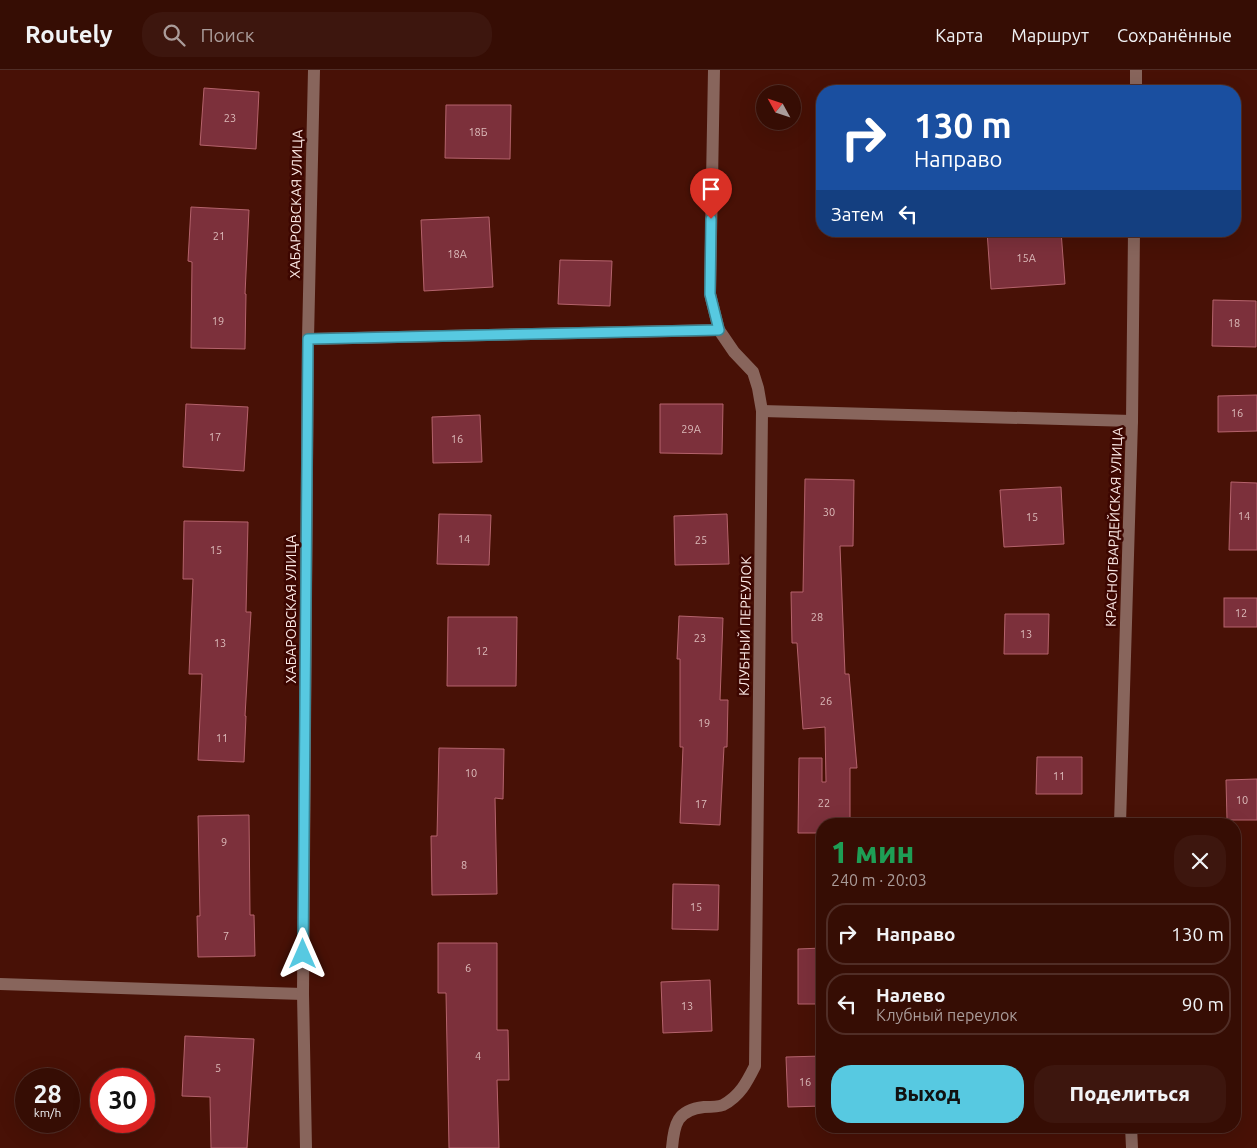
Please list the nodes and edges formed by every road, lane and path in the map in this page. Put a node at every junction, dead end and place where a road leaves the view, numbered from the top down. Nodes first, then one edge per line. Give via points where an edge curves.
1 (314, 70) edge
2 (714, 70) edge
3 (1136, 70) edge
4 (1136, 85) edge
5 (1134, 237) edge
6 (719, 330) junction
7 (308, 339) junction
8 (762, 411) junction
9 (1132, 421) junction
10 (1120, 818) edge
11 (0, 984) edge
12 (303, 994) junction
13 (1131, 1133) edge
14 (306, 1148) edge
15 (672, 1148) edge
16 (1132, 1148) edge

1 - 7 street, ХАБАРОВСКАЯ УЛИЦА
2 - 6 street, КЛУБНЫЙ ПЕРЕУЛОК via 710,294
3 - 4 street
5 - 9 street, КРАСНОГВАРДЕЙСКАЯ УЛИЦА
6 - 7 street
6 - 8 street, КЛУБНЫЙ ПЕРЕУЛОК via 752,372
7 - 12 street, ХАБАРОВСКАЯ УЛИЦА
8 - 9 street
8 - 15 street, КЛУБНЫЙ ПЕРЕУЛОК via 755,1066 740,1093 722,1106 691,1109 680,1118 673,1130
9 - 10 street, КРАСНОГВАРДЕЙСКАЯ УЛИЦА
11 - 12 street
12 - 14 street, ХАБАРОВСКАЯ УЛИЦА
13 - 16 street

